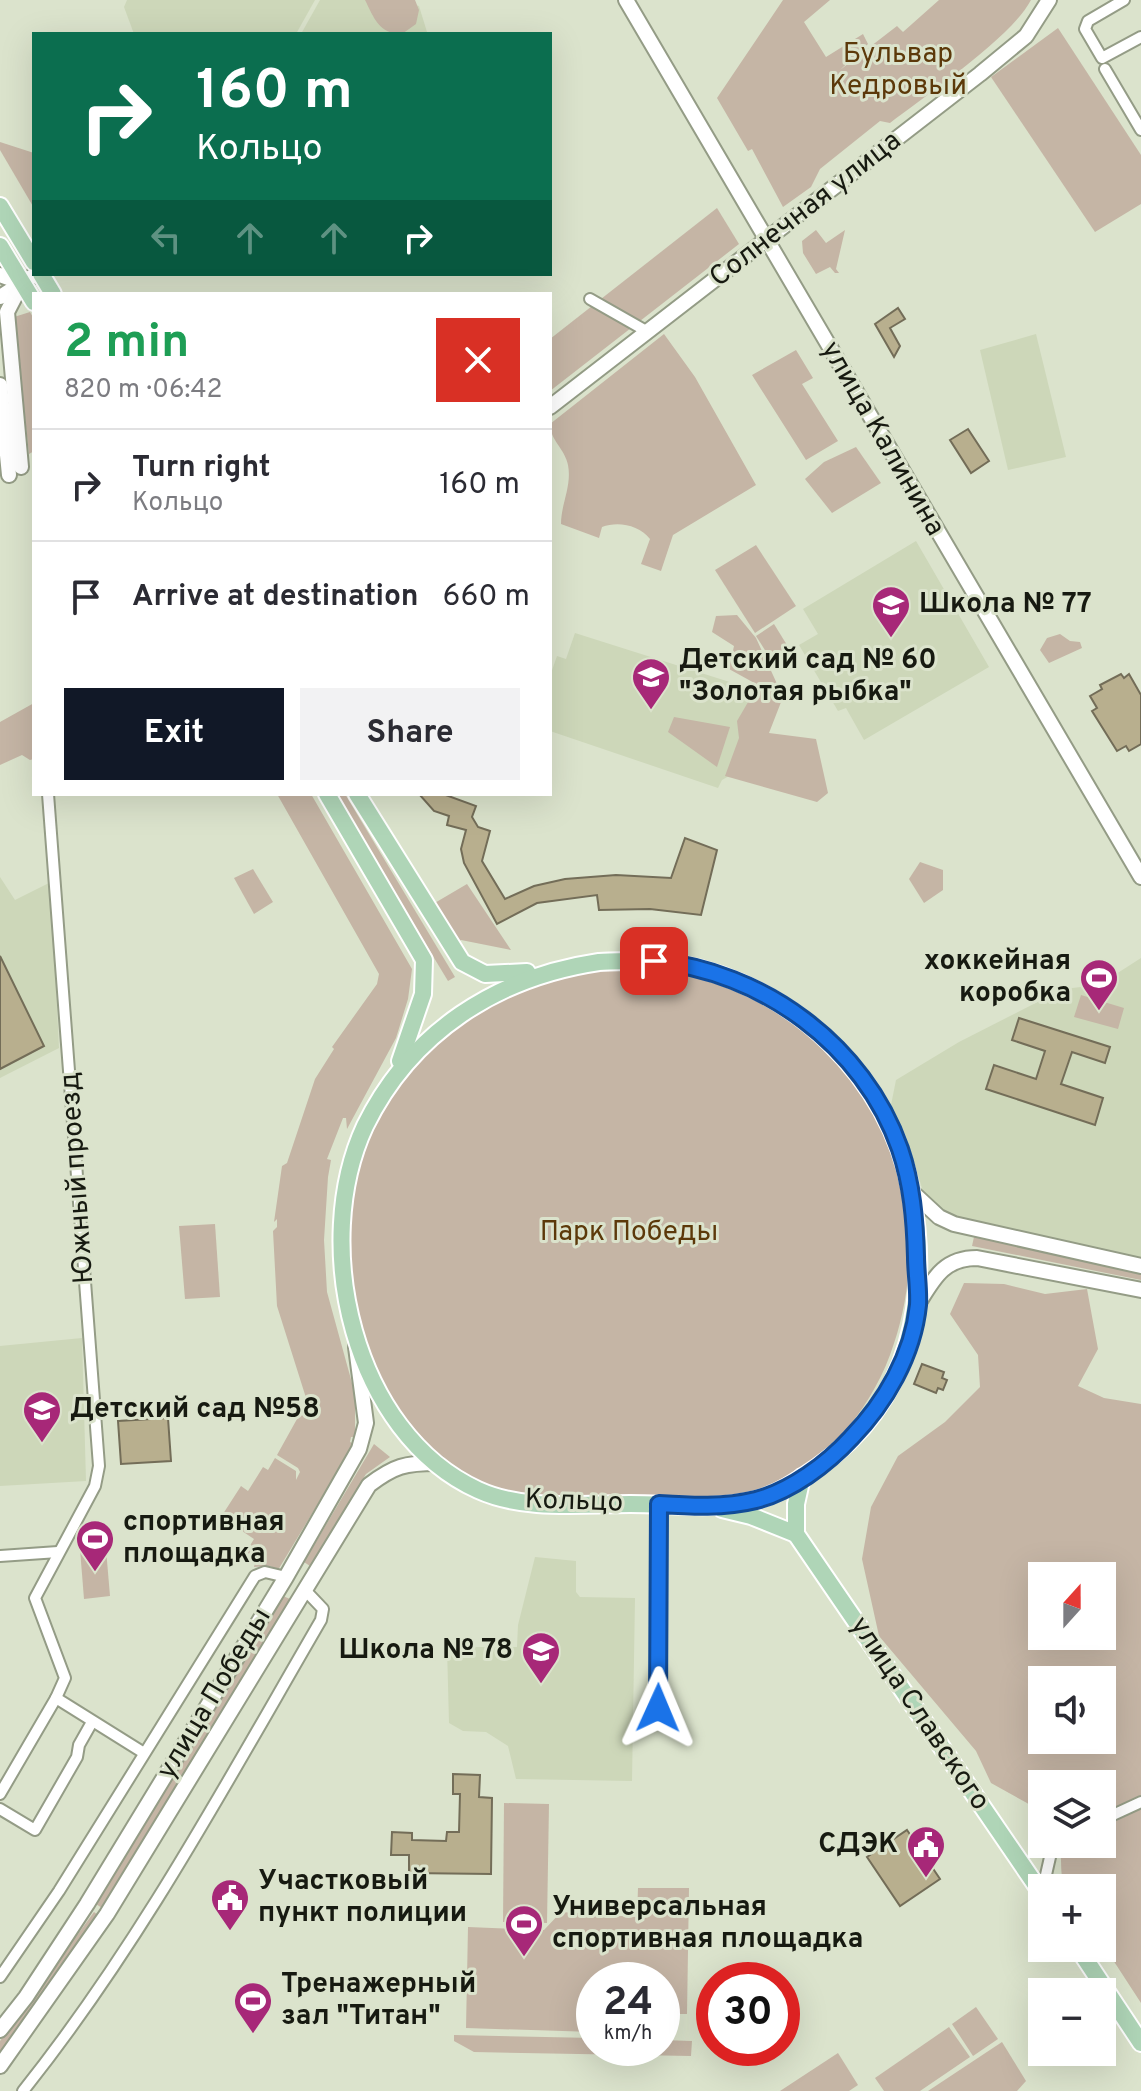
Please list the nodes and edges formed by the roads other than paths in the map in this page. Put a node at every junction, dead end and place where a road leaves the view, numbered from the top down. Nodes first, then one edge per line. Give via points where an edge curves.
1 (626, 0) edge
2 (1049, 0) edge
3 (1124, 0) edge
4 (1141, 37) edge
5 (1105, 69) dead end
6 (1141, 130) edge
7 (0, 206) edge
8 (766, 240) junction
9 (0, 246) edge
10 (32, 259) edge
11 (0, 275) edge
12 (33, 277) edge
13 (51, 292) edge
14 (0, 297) edge
15 (590, 299) dead end
16 (32, 304) edge
17 (7, 312) junction
18 (648, 332) junction
19 (0, 385) edge
20 (552, 405) edge
21 (16, 470) edge
22 (48, 796) edge
23 (328, 796) edge
24 (358, 796) edge
25 (1141, 877) edge
26 (553, 970) junction
27 (387, 1088) junction
28 (911, 1191) junction
29 (1141, 1266) edge
30 (1141, 1290) edge
31 (918, 1304) junction
32 (355, 1335) junction
33 (437, 1463) junction
34 (802, 1477) junction
35 (659, 1504) junction
36 (710, 1506) junction
37 (796, 1534) junction
38 (58, 1552) junction
39 (0, 1556) edge
40 (286, 1577) junction
41 (304, 1589) junction
42 (56, 1698) junction
43 (658, 1708) dead end
44 (92, 1722) junction
45 (144, 1753) junction
46 (0, 1794) edge
47 (1141, 1802) edge
48 (0, 1809) edge
49 (1116, 1814) edge
50 (1030, 1874) edge
51 (1087, 1962) edge
52 (0, 1977) edge
53 (0, 2030) edge
54 (1141, 2043) edge
55 (0, 2066) edge
56 (23, 2091) edge

1 - 8 main road, улица Калинина
2 - 8 main road, Солнечная улица via 1026,36
3 - 4 street via 1088,21 1085,29 1102,58
5 - 6 street
7 - 10 main road
8 - 18 main road, Солнечная улица
8 - 25 main road, улица Калинина
9 - 12 main road
11 - 12 main road
12 - 13 main road
12 - 14 main road
12 - 17 main road
15 - 18 street
16 - 17 main road
17 - 21 main road
18 - 20 main road, Солнечная улица
19 - 21 main road
22 - 38 street, Южный проезд via 99,1466 95,1486
23 - 27 main road via 424,960 417,1016
24 - 26 main road via 455,954 478,972 501,976
26 - 27 main road, Кольцо via 490,995 446,1023
26 - 28 main road, Кольцо via 599,962 676,963 744,984 782,1004 830,1043 869,1088 894,1133
27 - 32 main road, Кольцо via 361,1135 345,1188 341,1276
28 - 29 main road via 954,1224
28 - 31 main road, Кольцо
30 - 31 main road via 961,1258 935,1276
31 - 34 main road, Кольцо via 902,1360 879,1409 836,1455
32 - 33 main road, Кольцо via 388,1406
32 - 40 main road, улица Победы via 366,1423 359,1449
33 - 35 main road, Кольцо via 470,1485 505,1499
33 - 41 main road, улица Победы via 391,1468 369,1485
34 - 36 main road, Кольцо via 758,1500
34 - 37 main road
35 - 36 main road, Кольцо
35 - 43 street
36 - 37 main road
37 - 50 main road, улица Славского
38 - 39 street
38 - 42 street, Южный проезд via 35,1598 65,1678
40 - 41 main road
40 - 45 street via 265,1572 255,1576
40 - 53 main road, улица Победы via 87,1904
41 - 55 main road, улица Победы via 107,1914
41 - 56 street, улица Победы via 322,1614 93,1999
42 - 44 street
42 - 46 street
44 - 45 street
44 - 48 street via 35,1830
45 - 52 street
47 - 49 street
51 - 54 main road

